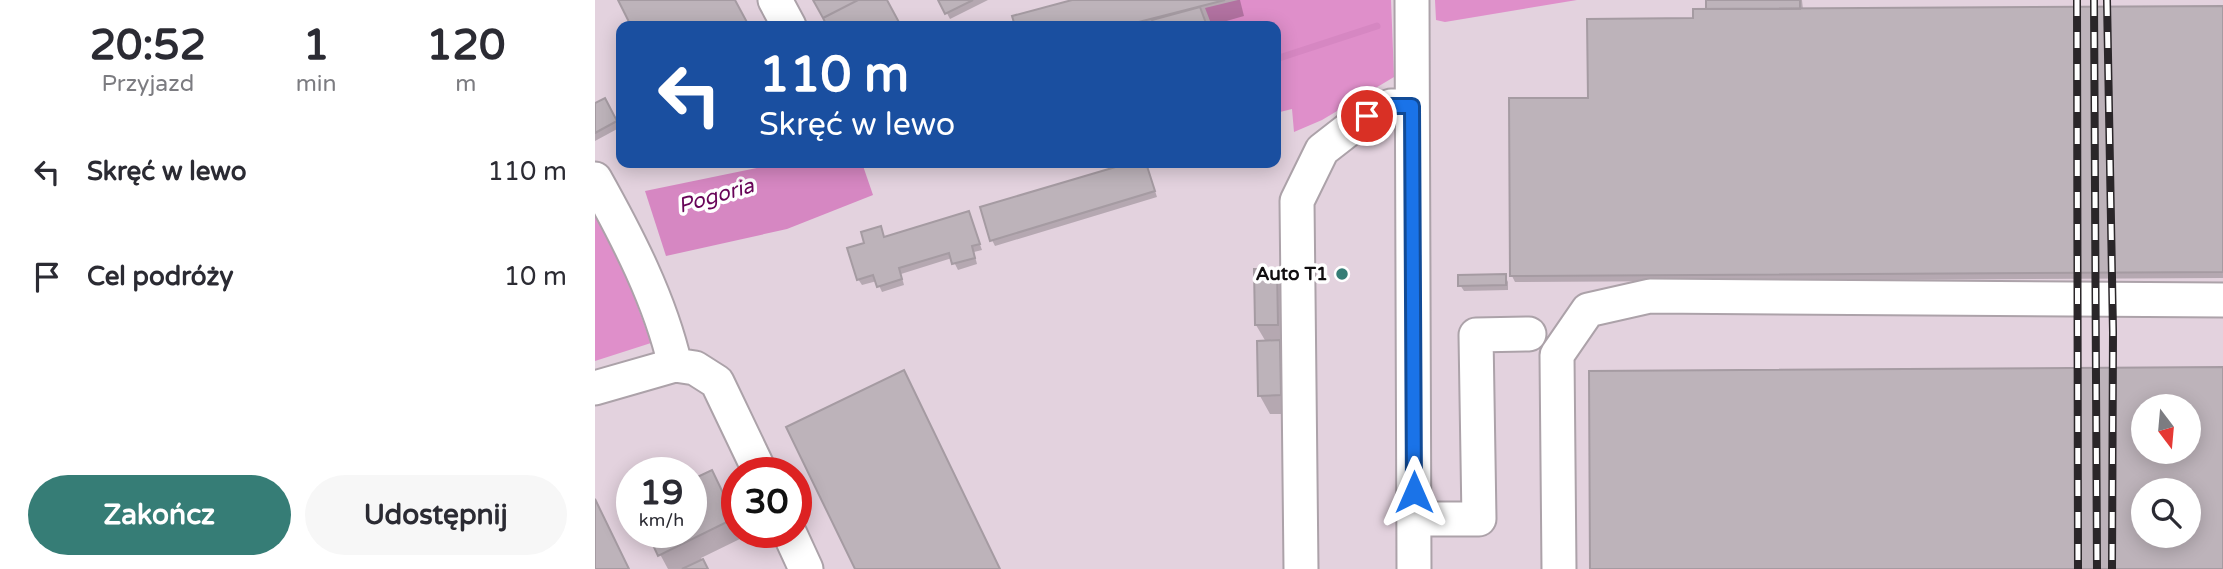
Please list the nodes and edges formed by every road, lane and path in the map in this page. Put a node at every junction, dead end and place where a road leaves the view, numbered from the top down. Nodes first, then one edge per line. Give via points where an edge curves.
1 (775, 0) edge
2 (1412, 0) edge
3 (786, 21) edge
4 (1412, 106) junction
5 (595, 179) edge
6 (2223, 300) edge
7 (1529, 334) dead end
8 (675, 365) junction
9 (595, 388) edge
10 (753, 457) edge
11 (1414, 519) junction
12 (796, 548) edge
13 (806, 569) edge
14 (1301, 569) edge
15 (1414, 569) edge
16 (1559, 569) edge

1 - 3 street
2 - 4 street
4 - 11 street
4 - 14 street via 1391,106 1367,116 1322,150 1297,201
5 - 8 street via 627,236 669,338
6 - 16 street via 1650,296 1588,310 1557,355
7 - 11 street via 1476,335 1479,519
8 - 9 street
8 - 10 street via 695,368 717,382
11 - 15 street
12 - 13 street

